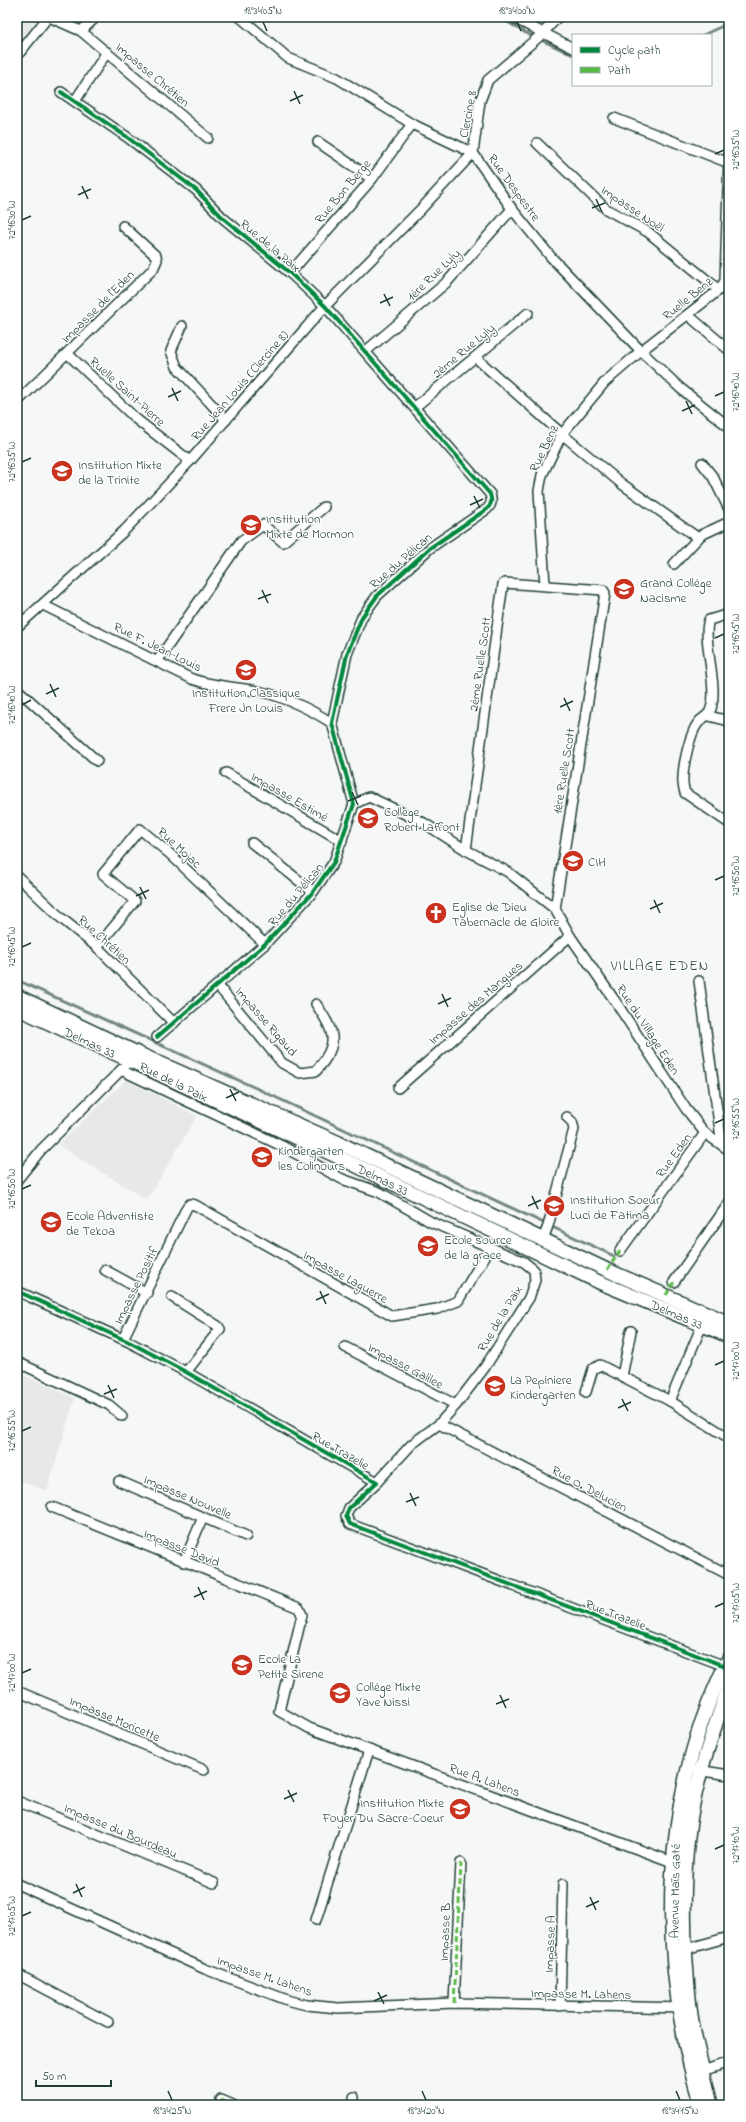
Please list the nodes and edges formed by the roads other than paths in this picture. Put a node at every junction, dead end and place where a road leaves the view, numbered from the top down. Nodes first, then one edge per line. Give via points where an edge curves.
1 (48, 17) edge
2 (96, 17) edge
3 (240, 17) edge
4 (512, 17) edge
5 (558, 17) edge
6 (81, 31) junction
7 (543, 34) junction
8 (572, 48) edge
9 (107, 52) junction
10 (17, 56) edge
11 (61, 92) dead end
12 (75, 101) junction
13 (614, 118) dead end
14 (412, 124) junction
15 (208, 138) dead end
16 (318, 142) dead end
17 (537, 143) dead end
18 (473, 153) junction
19 (729, 156) edge
20 (729, 163) edge
21 (372, 179) junction
22 (512, 209) junction
23 (123, 226) dead end
24 (290, 273) junction
25 (719, 290) junction
26 (325, 306) junction
27 (528, 313) dead end
28 (688, 314) junction
29 (182, 326) dead end
30 (729, 350) edge
31 (366, 351) junction
32 (640, 351) junction
33 (68, 354) junction
34 (476, 358) junction
35 (17, 402) edge
36 (415, 407) junction
37 (226, 420) junction
38 (729, 427) edge
39 (562, 434) junction
40 (190, 461) junction
41 (702, 463) dead end
42 (490, 494) joint
43 (324, 507) dead end
44 (729, 509) edge
45 (729, 522) edge
46 (698, 538) junction
47 (674, 564) dead end
48 (545, 585) junction
49 (605, 591) joint
50 (43, 605) junction
51 (729, 614) edge
52 (17, 626) edge
53 (158, 660) junction
54 (17, 690) edge
55 (708, 716) junction
56 (729, 721) edge
57 (332, 723) junction
58 (96, 761) dead end
59 (226, 773) dead end
60 (354, 804) junction
61 (729, 823) edge
62 (342, 841) junction
63 (252, 843) dead end
64 (466, 850) junction
65 (17, 876) edge
66 (313, 892) junction
67 (555, 909) junction
68 (570, 936) junction
69 (265, 944) junction
70 (97, 947) junction
71 (699, 981) dead end
72 (218, 986) junction
73 (17, 996) edge
74 (316, 1004) dead end
75 (17, 1008) edge
76 (174, 1023) junction
77 (157, 1037) dead end
78 (130, 1061) junction
79 (398, 1088) dead end
80 (567, 1117) dead end
81 (705, 1133) junction
82 (725, 1147) edge
83 (17, 1180) edge
84 (729, 1203) edge
85 (195, 1205) joint
86 (543, 1239) junction
87 (490, 1248) junction
88 (620, 1251) dead end
89 (105, 1270) dead end
90 (674, 1282) dead end
91 (17, 1291) edge
92 (147, 1293) junction
93 (172, 1297) dead end
94 (729, 1323) edge
95 (702, 1325) junction
96 (631, 1331) dead end
97 (729, 1336) edge
98 (123, 1339) junction
99 (345, 1347) dead end
100 (17, 1362) edge
101 (186, 1372) junction
102 (622, 1376) junction
103 (586, 1392) dead end
104 (670, 1401) junction
105 (456, 1405) junction
106 (122, 1416) dead end
107 (439, 1424) junction
108 (729, 1438) edge
109 (119, 1481) dead end
110 (377, 1482) junction
111 (52, 1507) dead end
112 (203, 1517) junction
113 (246, 1536) dead end
114 (184, 1562) junction
115 (729, 1575) edge
116 (727, 1662) edge
117 (17, 1691) edge
118 (728, 1695) edge
119 (279, 1711) joint
120 (369, 1750) junction
121 (687, 1769) junction
122 (204, 1770) dead end
123 (701, 1770) junction
124 (729, 1775) edge
125 (17, 1801) edge
126 (672, 1862) junction
127 (461, 1863) dead end
128 (685, 1866) junction
129 (214, 1883) dead end
130 (17, 1884) edge
131 (563, 1884) dead end
132 (316, 1920) dead end
133 (729, 1937) edge
134 (686, 1949) junction
135 (17, 1974) edge
136 (454, 2002) junction
137 (560, 2006) junction
138 (684, 2008) junction
139 (108, 2022) dead end
140 (729, 2062) edge
141 (703, 2071) junction
142 (221, 2100) dead end
143 (233, 2105) edge
144 (701, 2105) edge
145 (711, 2105) edge

1 - 6 street, Impasse Chrétien
1 - 10 street
2 - 6 street
3 - 14 street, Rue Despestre via 288,58 337,78
4 - 7 street
5 - 7 street, Clercine 8
6 - 9 street, Impasse Chrétien
7 - 8 street
7 - 18 street, Clercine 8 via 488,80 480,101
9 - 12 street
9 - 15 street, Impasse Chrétien
11 - 12 street, Rue de la Paix
12 - 24 street, Rue de la Paix via 127,136 196,190 223,218
13 - 20 street
14 - 18 street, Rue Despestre
14 - 21 street, Rue Bon Berge
16 - 21 street
17 - 25 street, Impasse Noël via 606,209 648,232
18 - 22 street, Rue Despestre
18 - 26 street, Rue Jean Louis (Clercine 8)
19 - 20 street, Ruelle Benz
20 - 25 street, Ruelle Benz via 726,275
21 - 24 street, Rue Bon Berge
22 - 31 street, 1ère Rue Lyly via 447,282
22 - 32 street, Rue Despestre via 551,257
23 - 33 street, Impasse de l'Eden via 156,256 157,260 153,269
24 - 26 street, Rue de la Paix
25 - 28 street, Ruelle Benz
26 - 31 street, Rue de la Paix
26 - 37 street, Rue Jean Louis (Clercine 8)
27 - 34 street, 2ème Rue Lyly
28 - 30 street
28 - 32 street, Ruelle Benz
29 - 37 street via 171,351 173,360
31 - 36 street, Rue de la Paix
32 - 38 street, Rue Despestre via 680,388
32 - 39 street, Rue Benz via 605,382
33 - 35 street, Impasse de l'Eden
33 - 40 street, Ruelle Saint-Pierre via 136,419
34 - 36 street, 2ème Rue Lyly
34 - 39 street
36 - 42 street, Rue de la Paix
37 - 40 street, Rue Jean Louis (Clercine 8)
39 - 46 street via 622,484
39 - 48 street, Rue Benz via 542,475 539,491
40 - 50 street, Rue Jean Louis (Clercine 8) via 124,532
41 - 44 street via 713,477
42 - 57 street, Rue du Pélican via 492,502 487,509 430,548 377,596 366,612 347,654
43 - 53 street via 283,542 263,525 241,541
45 - 46 street
46 - 47 street
48 - 49 street, 2ème Ruelle Scott
48 - 64 street, 2ème Ruelle Scott via 503,584
49 - 67 street, 1ère Ruelle Scott
50 - 52 street, Rue Jean Louis (Clercine 8)
50 - 53 street, Rue F. Jean-Louis
51 - 55 street via 709,620 706,626 711,662 712,704
53 - 57 street, Rue F. Jean-Louis via 205,684 262,692 301,704
54 - 58 street
55 - 56 street
55 - 61 street via 699,722 692,733 682,779 685,793
57 - 60 street, Rue du Pélican
59 - 62 street, Impasse Estimé
60 - 62 street, Rue du Pélican
60 - 64 street, Rue du Village Eden via 369,797 424,823
62 - 66 street, Rue du Pélican via 334,862
63 - 66 street
64 - 67 street, Rue du Village Eden via 508,872
65 - 70 street, Rue Chrétien via 61,918
66 - 69 street, Rue du Pélican
67 - 68 street, Rue du Village Eden
68 - 79 street, Impasse des Mangues
68 - 81 street, Rue du Village Eden via 616,1001 686,1110
69 - 70 street, Rue Mojac via 170,854 140,830 103,874 134,901
69 - 72 street, Rue du Pélican
70 - 76 street, Rue Chrétien
71 - 82 street
72 - 74 street, Impasse Rigaud via 282,1063 300,1073 316,1071 326,1059 333,1040 329,1023
72 - 76 street, Rue du Pélican
73 - 78 main road, Delmas 33
75 - 78 main road, Delmas 33
76 - 77 street, Rue du Pélican
78 - 83 street via 41,1150
78 - 86 main road, Delmas 33 via 339,1143
78 - 87 street, Rue de la Paix via 342,1179 379,1192 431,1222
78 - 95 main road, Delmas 33 via 330,1153 599,1282
80 - 86 street via 574,1129
81 - 82 street, Rue du Village Eden
81 - 88 street, Rue Eden
84 - 90 street
85 - 87 street, Impasse Laguerre via 392,1316 437,1310 458,1301
85 - 92 street, Impasse Positif via 190,1204 187,1207
86 - 94 main road, Delmas 33
87 - 105 street, Rue de la Paix via 524,1262 534,1270 535,1280 525,1304 485,1367
89 - 92 street
91 - 98 street, Rue Trazelie
92 - 98 street, Impasse Positif
93 - 101 street via 220,1329
95 - 97 main road, Delmas 33
95 - 104 street
96 - 102 street
98 - 101 street, Rue Trazelie
99 - 105 street, Impasse Galilee
100 - 106 street via 109,1405
101 - 110 street, Rue Trazelie
102 - 103 street via 600,1365 597,1366 593,1369
102 - 104 street
104 - 108 street
105 - 107 street, Rue de la Paix
107 - 110 street, Rue de la Paix via 412,1444
107 - 115 street, Rue O. Delucien
109 - 112 street, Impasse Nouvelle
110 - 116 street, Rue Trazelie via 349,1508 346,1516 350,1524
111 - 114 street, Impasse David
112 - 113 street, Impasse Nouvelle
112 - 114 street
114 - 119 street, Impasse David via 301,1611
116 - 121 main road, Avenue Maïs Gaté via 698,1732
117 - 122 street, Impasse Moricette
118 - 123 main road, Avenue Maïs Gaté
119 - 120 street, Rue A. Lahens via 308,1728
120 - 126 street, Rue A. Lahens
120 - 132 street
121 - 123 street
121 - 126 main road, Avenue Maïs Gaté
123 - 124 street
123 - 128 main road, Avenue Maïs Gaté via 692,1810
125 - 129 street, Impasse du Bourdeau
126 - 128 street, Rue A. Lahens
126 - 138 main road, Avenue Maïs Gaté via 671,1911
127 - 136 street, Impasse B
128 - 134 main road, Avenue Maïs Gaté
130 - 136 street, Impasse M. Lahens via 205,1968 290,2001 338,2008
131 - 137 street, Impasse A
133 - 134 street
134 - 138 main road, Avenue Maïs Gaté
135 - 139 street
136 - 137 street, Impasse M. Lahens
137 - 138 street, Impasse M. Lahens
138 - 141 main road, Avenue Maïs Gaté
138 - 144 main road, Avenue Maïs Gaté via 692,2074
140 - 141 street
141 - 145 main road, Avenue Maïs Gaté
142 - 143 street

